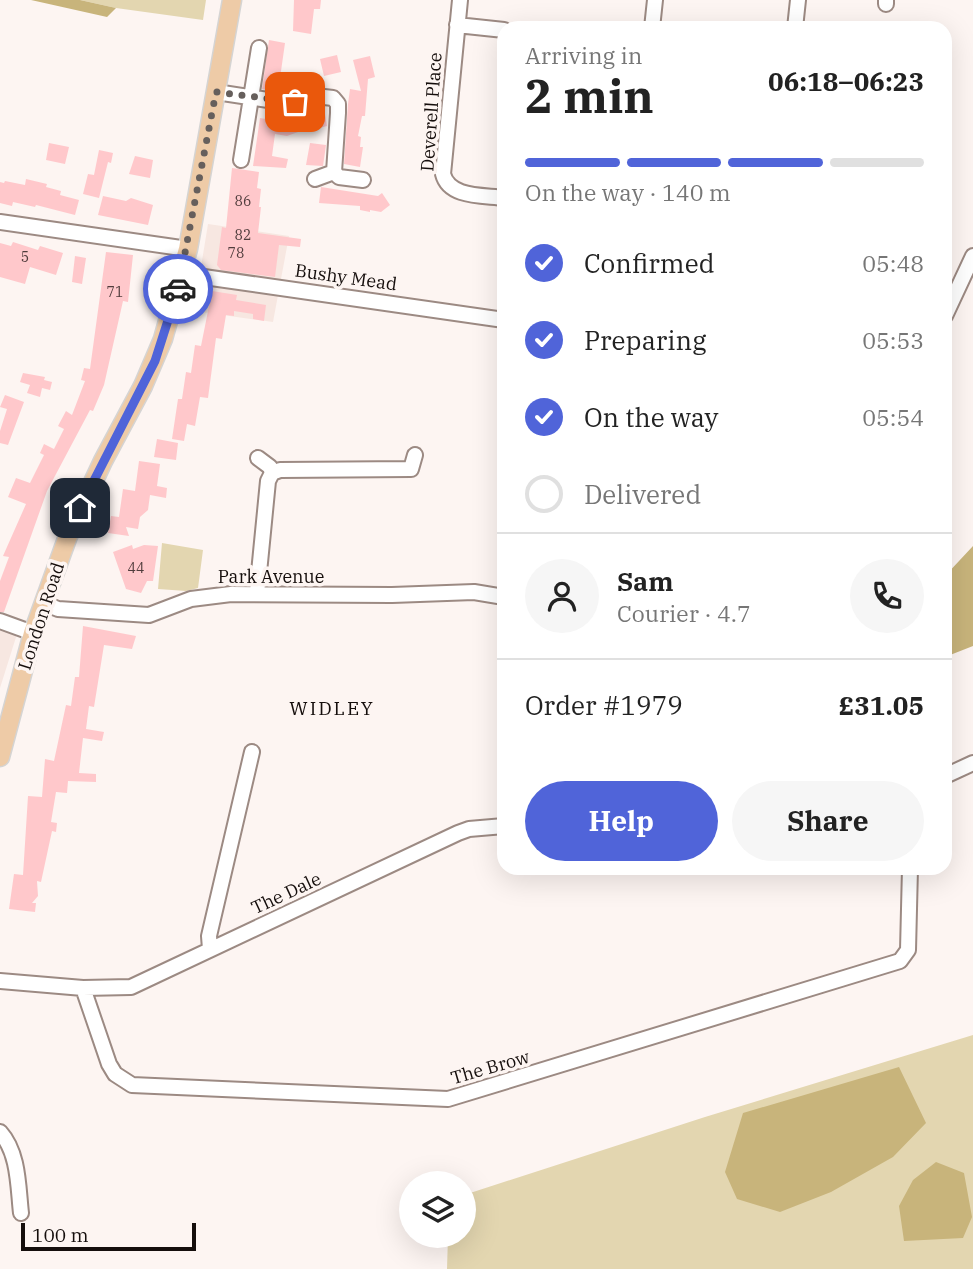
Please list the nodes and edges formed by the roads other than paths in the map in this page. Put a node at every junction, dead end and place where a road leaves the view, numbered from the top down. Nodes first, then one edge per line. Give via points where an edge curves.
1 (232, 0) edge
2 (460, 0) edge
3 (655, 0) edge
4 (798, 0) edge
5 (653, 21) edge
6 (796, 21) edge
7 (457, 25) junction
8 (497, 29) edge
9 (259, 48) dead end
10 (216, 92) junction
11 (250, 98) junction
12 (241, 160) dead end
13 (334, 172) junction
14 (315, 179) dead end
15 (363, 180) dead end
16 (497, 197) edge
17 (0, 222) edge
18 (188, 249) junction
19 (973, 256) edge
20 (183, 274) junction
21 (952, 301) edge
22 (497, 319) edge
23 (258, 458) dead end
24 (417, 466) dead end
25 (272, 473) junction
26 (257, 593) junction
27 (497, 596) edge
28 (43, 603) junction
29 (0, 621) edge
30 (33, 633) junction
31 (252, 752) dead end
32 (0, 757) edge
33 (973, 763) edge
34 (952, 773) edge
35 (497, 827) edge
36 (910, 875) edge
37 (210, 949) junction
38 (0, 981) edge
39 (83, 988) junction
40 (0, 1132) edge
41 (21, 1213) dead end

1 - 10 main road, London Road
2 - 7 street, Deverell Place
3 - 5 street
4 - 6 street
7 - 8 street
7 - 16 street, Deverell Place via 443,174 445,182 459,191
9 - 11 street
10 - 11 street
10 - 18 main road, London Road
11 - 12 street
11 - 13 street via 288,103 333,98 338,104
13 - 14 street
13 - 15 street
17 - 18 street
18 - 20 main road, London Road
19 - 21 street
20 - 22 street, Bushy Mead
20 - 28 main road, London Road via 155,361 88,492
23 - 25 street
24 - 25 street
25 - 26 street
26 - 27 street, Park Avenue via 474,592
26 - 28 street, Park Avenue via 207,596 149,615 58,609
28 - 30 main road, London Road
29 - 30 street
30 - 32 main road, London Road
31 - 37 street via 209,936
33 - 34 street
35 - 37 street, The Dale via 469,829
36 - 39 street, The Brow via 908,950 901,961 448,1099 132,1085 109,1064
37 - 39 street, The Dale via 131,987
38 - 39 street
40 - 41 street via 15,1166

